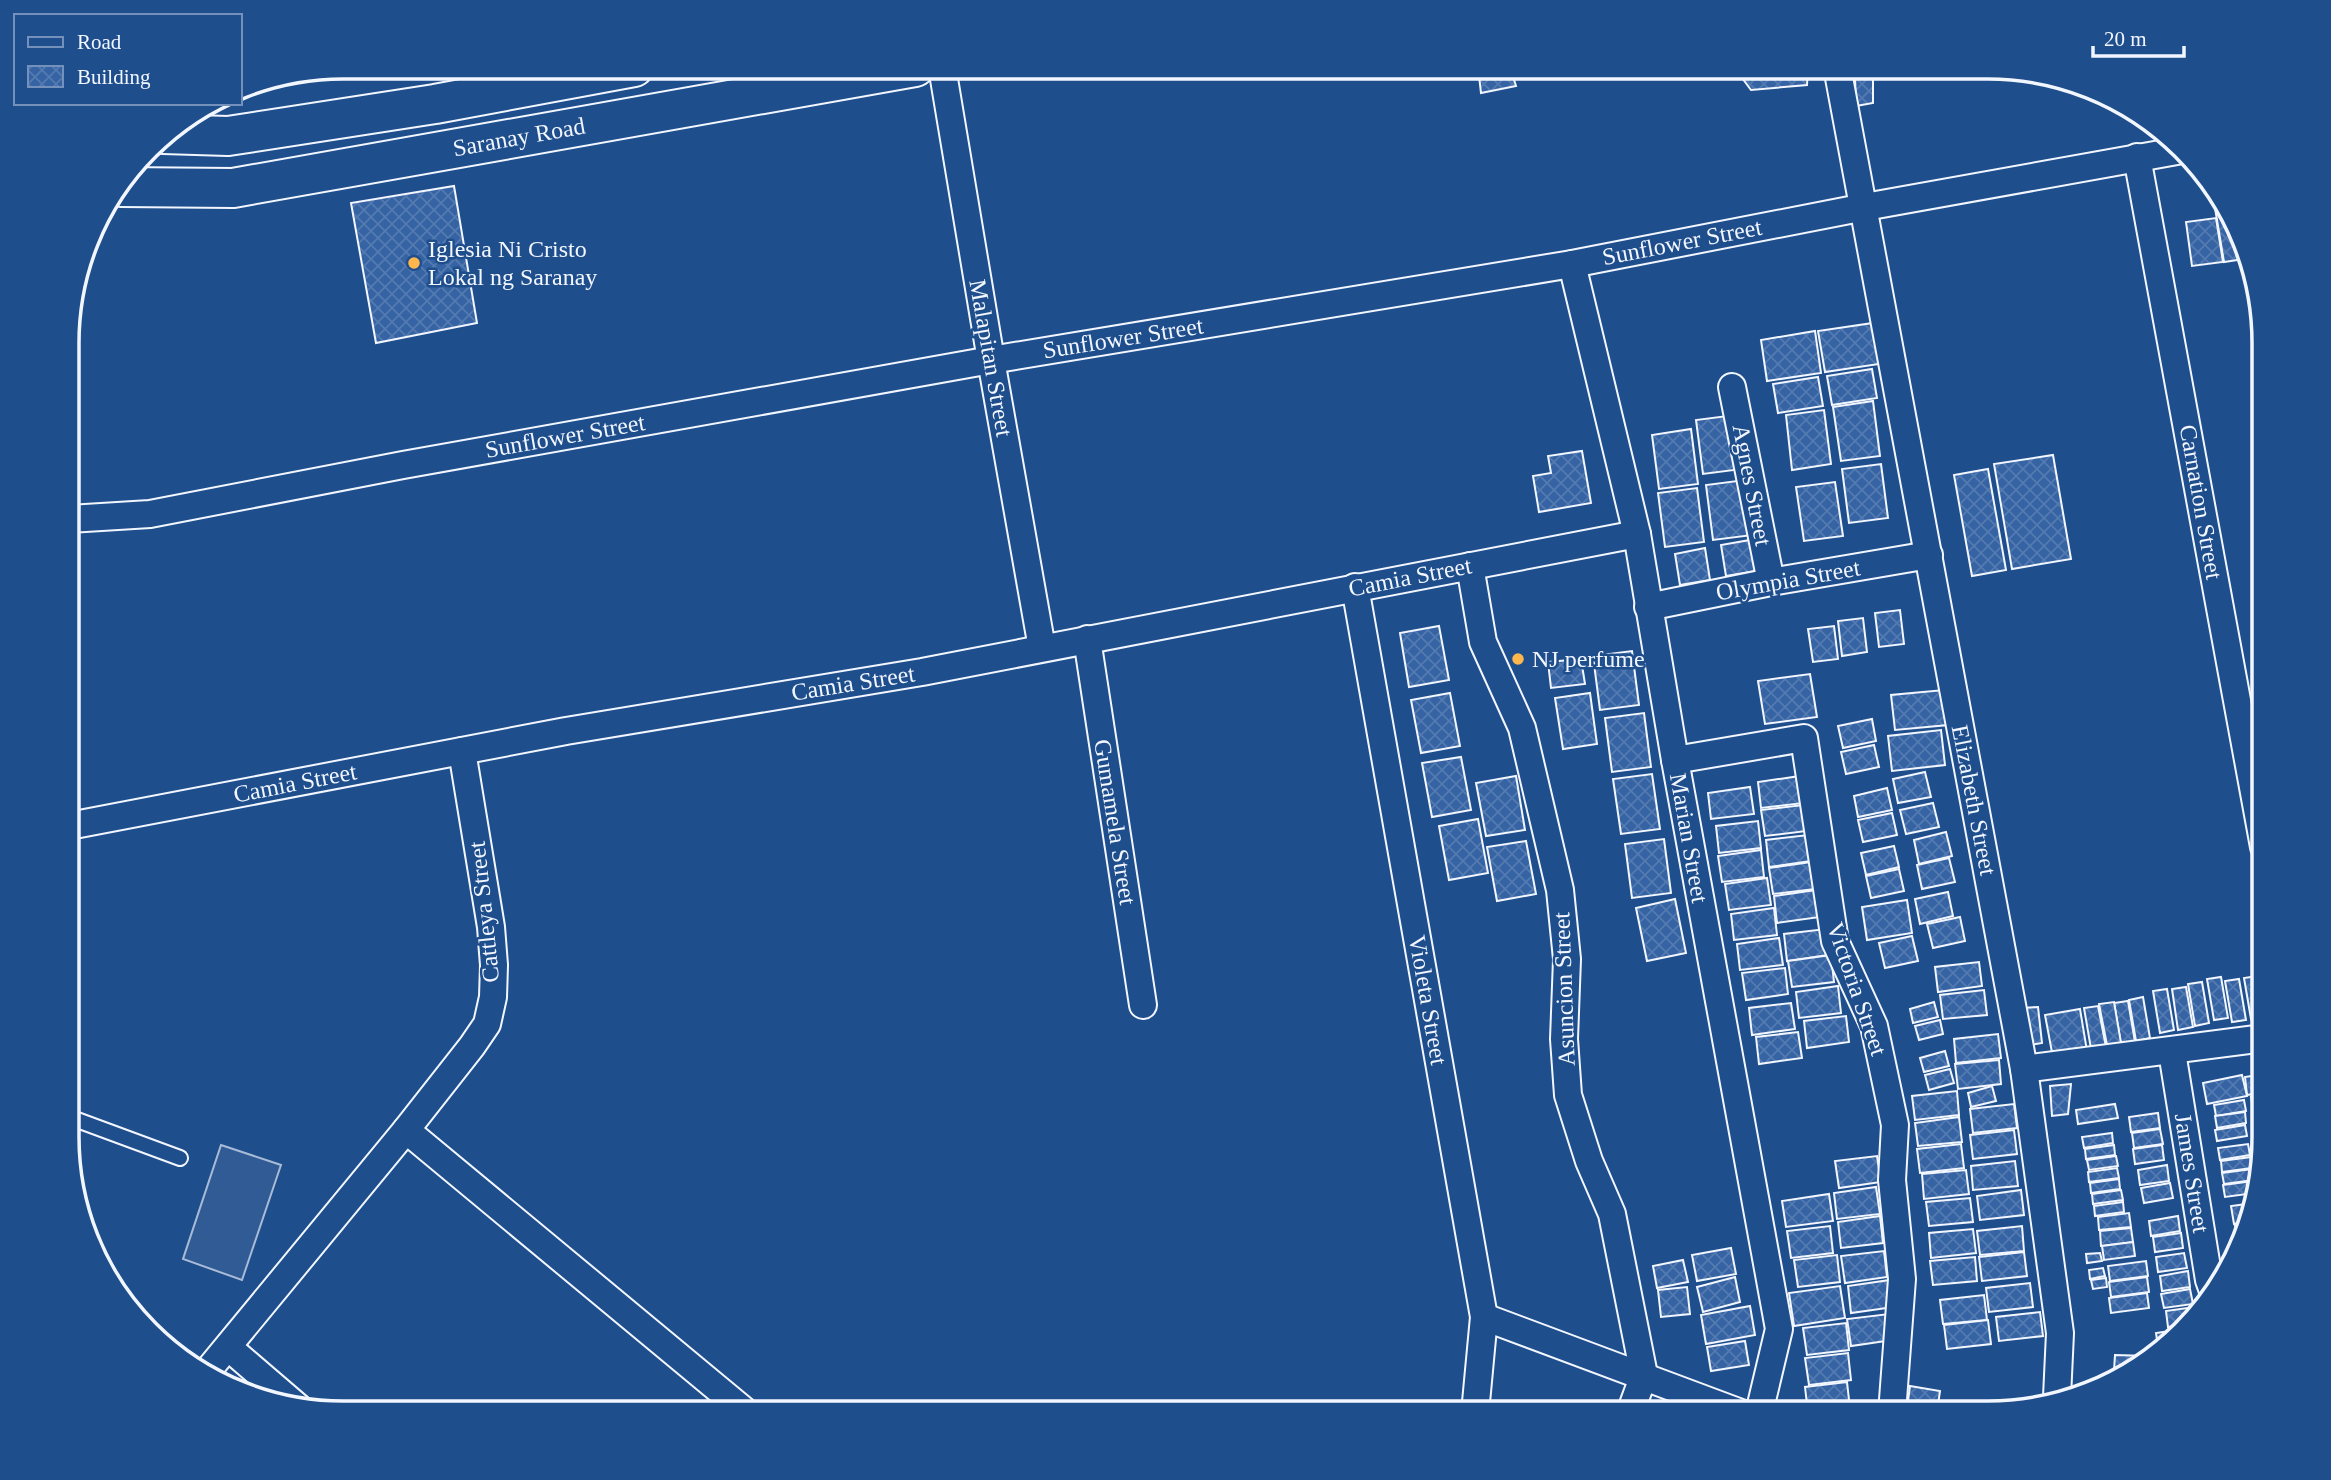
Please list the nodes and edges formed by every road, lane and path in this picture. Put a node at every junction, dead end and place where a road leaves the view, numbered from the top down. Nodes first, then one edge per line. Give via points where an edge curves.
1 (566, 79) edge
2 (842, 79) edge
3 (944, 79) edge
4 (1840, 79) edge
5 (180, 135) edge
6 (2171, 152) edge
7 (2137, 157) junction
8 (129, 187) edge
9 (1865, 207) junction
10 (1572, 264) junction
11 (991, 360) junction
12 (1732, 387) dead end
13 (79, 518) edge
14 (1637, 534) junction
15 (1929, 555) junction
16 (1470, 566) junction
17 (1771, 582) junction
18 (1355, 587) junction
19 (1648, 607) junction
20 (1087, 639) junction
21 (1042, 648) junction
22 (462, 751) junction
23 (1675, 760) junction
24 (2252, 782) edge
25 (79, 824) edge
26 (1143, 1005) dead end
27 (2252, 1040) edge
28 (2172, 1052) junction
29 (2024, 1069) junction
30 (79, 1121) edge
31 (407, 1130) junction
32 (180, 1158) dead end
33 (2210, 1281) edge
34 (1484, 1317) junction
35 (228, 1347) junction
36 (212, 1366) edge
37 (1644, 1375) junction
38 (2057, 1392) edge
39 (282, 1394) edge
40 (733, 1401) edge
41 (1476, 1401) edge
42 (1634, 1401) edge
43 (1710, 1401) edge
44 (1762, 1401) edge
45 (1893, 1401) edge

1 - 5 street, Saranay Road via 228,136
2 - 8 street, Saranay Road via 233,188
3 - 11 street, Malapitan Street
4 - 9 street, Elizabeth Street
6 - 7 street, Sunflower Street
7 - 9 street, Sunflower Street
7 - 24 street, Carnation Street
9 - 10 street, Sunflower Street
9 - 15 street, Elizabeth Street
10 - 11 street, Sunflower Street
10 - 14 street, Marian Street
11 - 13 street, Sunflower Street via 150,514
11 - 21 street, Malapitan Street
12 - 17 street, Agnes Street
14 - 16 street, Camia Street
14 - 19 street, Marian Street
15 - 17 street, Olympia Street
15 - 29 street, Elizabeth Street
16 - 18 street, Camia Street
16 - 37 street, Asuncion Street via 1483,642 1522,728 1560,890 1567,959 1564,1039 1568,1095 1612,1214
17 - 19 street, Olympia Street
18 - 20 street, Camia Street
18 - 34 street, Violeta Street
19 - 23 street, Marian Street
20 - 21 street, Camia Street
20 - 26 street, Gumamela Street
21 - 22 street, Camia Street
22 - 25 street, Camia Street
22 - 31 street, Cattleya Street via 491,927 494,997 486,1024 472,1046
23 - 44 street, Marian Street via 1779,1329
23 - 45 street, Victoria Street via 1804,738 1835,941 1874,1026 1895,1125 1892,1180 1902,1279
27 - 28 street
28 - 29 street
28 - 33 street, James Street
29 - 38 street, Elizabeth Street via 2060,1333
30 - 32 lane
31 - 35 street, Cattleya Street
31 - 40 street
34 - 37 street
34 - 41 street, Violeta Street
35 - 36 street, Cattleya Street
35 - 39 street
37 - 42 street
37 - 43 street

